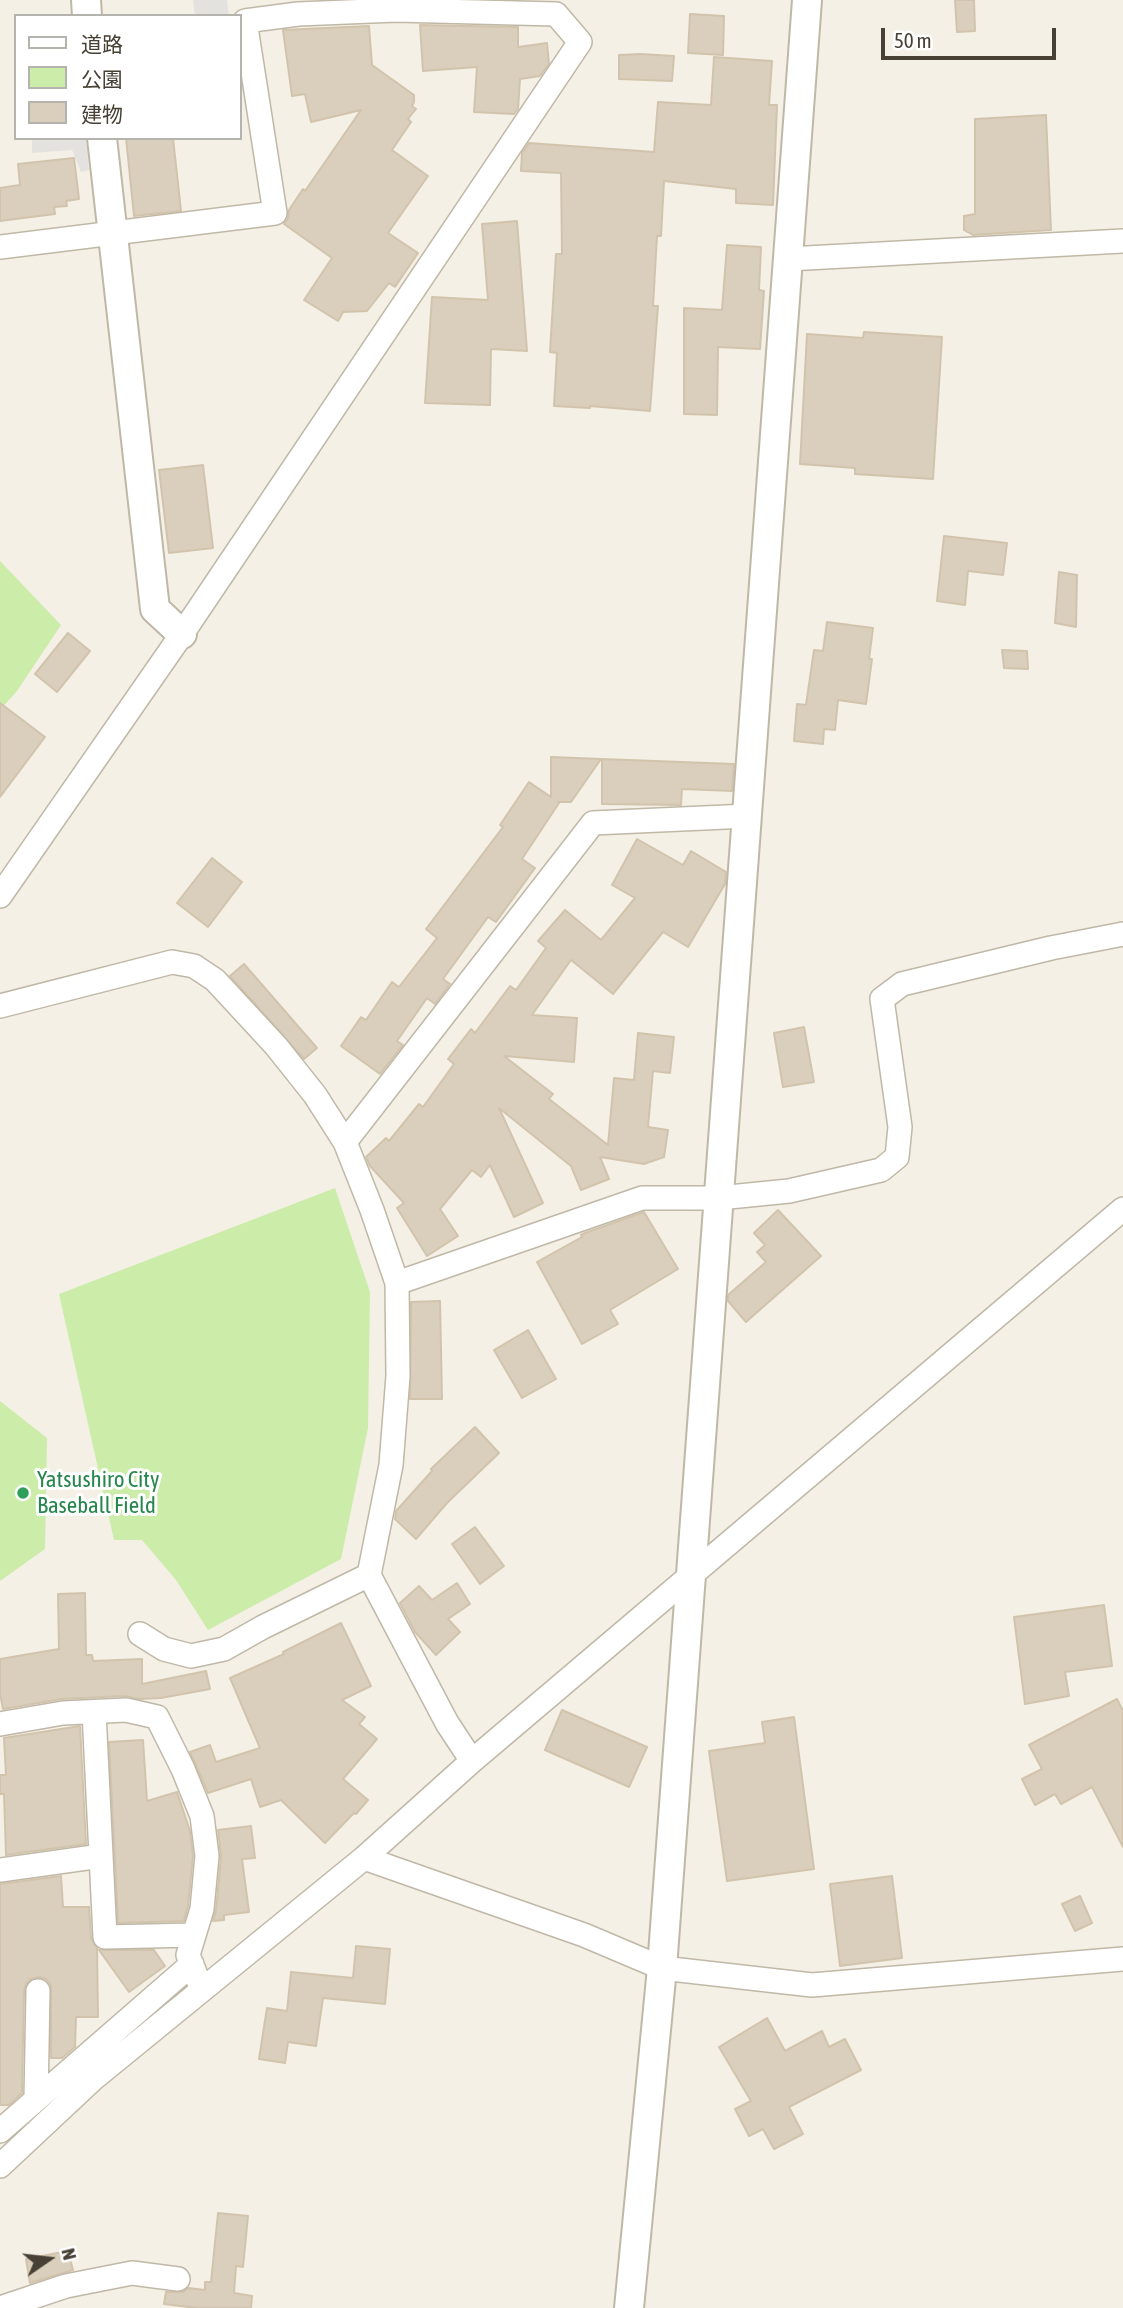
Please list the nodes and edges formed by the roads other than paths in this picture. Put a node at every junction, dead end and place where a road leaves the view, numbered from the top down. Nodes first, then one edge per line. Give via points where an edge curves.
1 (807, 0) edge
2 (395, 5) edge
3 (102, 140) edge
4 (113, 233) junction
5 (1123, 241) edge
6 (0, 247) edge
7 (788, 259) junction
8 (182, 634) junction
9 (748, 816) junction
10 (0, 896) edge
11 (1123, 934) edge
12 (0, 1006) edge
13 (345, 1142) junction
14 (719, 1198) junction
15 (1123, 1209) edge
16 (397, 1283) junction
17 (692, 1574) junction
18 (369, 1575) junction
19 (141, 1634) dead end
20 (94, 1712) junction
21 (0, 1724) edge
22 (472, 1761) junction
23 (101, 1856) junction
24 (364, 1858) junction
25 (0, 1870) edge
26 (194, 1935) junction
27 (1123, 1959) edge
28 (192, 1964) junction
29 (662, 1968) junction
30 (202, 1990) junction
31 (38, 1991) dead end
32 (36, 2099) junction
33 (0, 2131) edge
34 (0, 2166) edge
35 (178, 2278) dead end
36 (0, 2308) edge
37 (629, 2308) edge

1 - 7 street
2 - 4 street via 245,21 275,213
2 - 8 street via 556,14 580,42
3 - 4 street
4 - 6 street
4 - 8 street via 155,609
5 - 7 street
7 - 9 street
8 - 10 street
9 - 13 street via 593,823
9 - 14 street
11 - 14 street via 902,984 882,999 900,1127 897,1157 881,1170 855,1176 789,1191
12 - 13 street via 172,962 194,966 215,980 276,1046
13 - 16 street
14 - 16 street via 642,1198
14 - 17 street
15 - 17 street
16 - 18 street via 398,1376 391,1465
17 - 22 street
17 - 29 street
18 - 19 street via 224,1649 191,1656 164,1649
18 - 22 street
20 - 21 street
20 - 23 street
20 - 26 street via 126,1710 157,1717 183,1769 202,1816 207,1856 202,1909
22 - 24 street
23 - 25 street
23 - 26 street via 105,1937
24 - 29 street
24 - 30 street
26 - 28 street via 188,1955
27 - 29 street via 812,1985
28 - 30 street
28 - 32 street
29 - 37 street
30 - 34 street via 93,2079
31 - 32 street
32 - 33 street
35 - 36 street via 132,2273 66,2286

